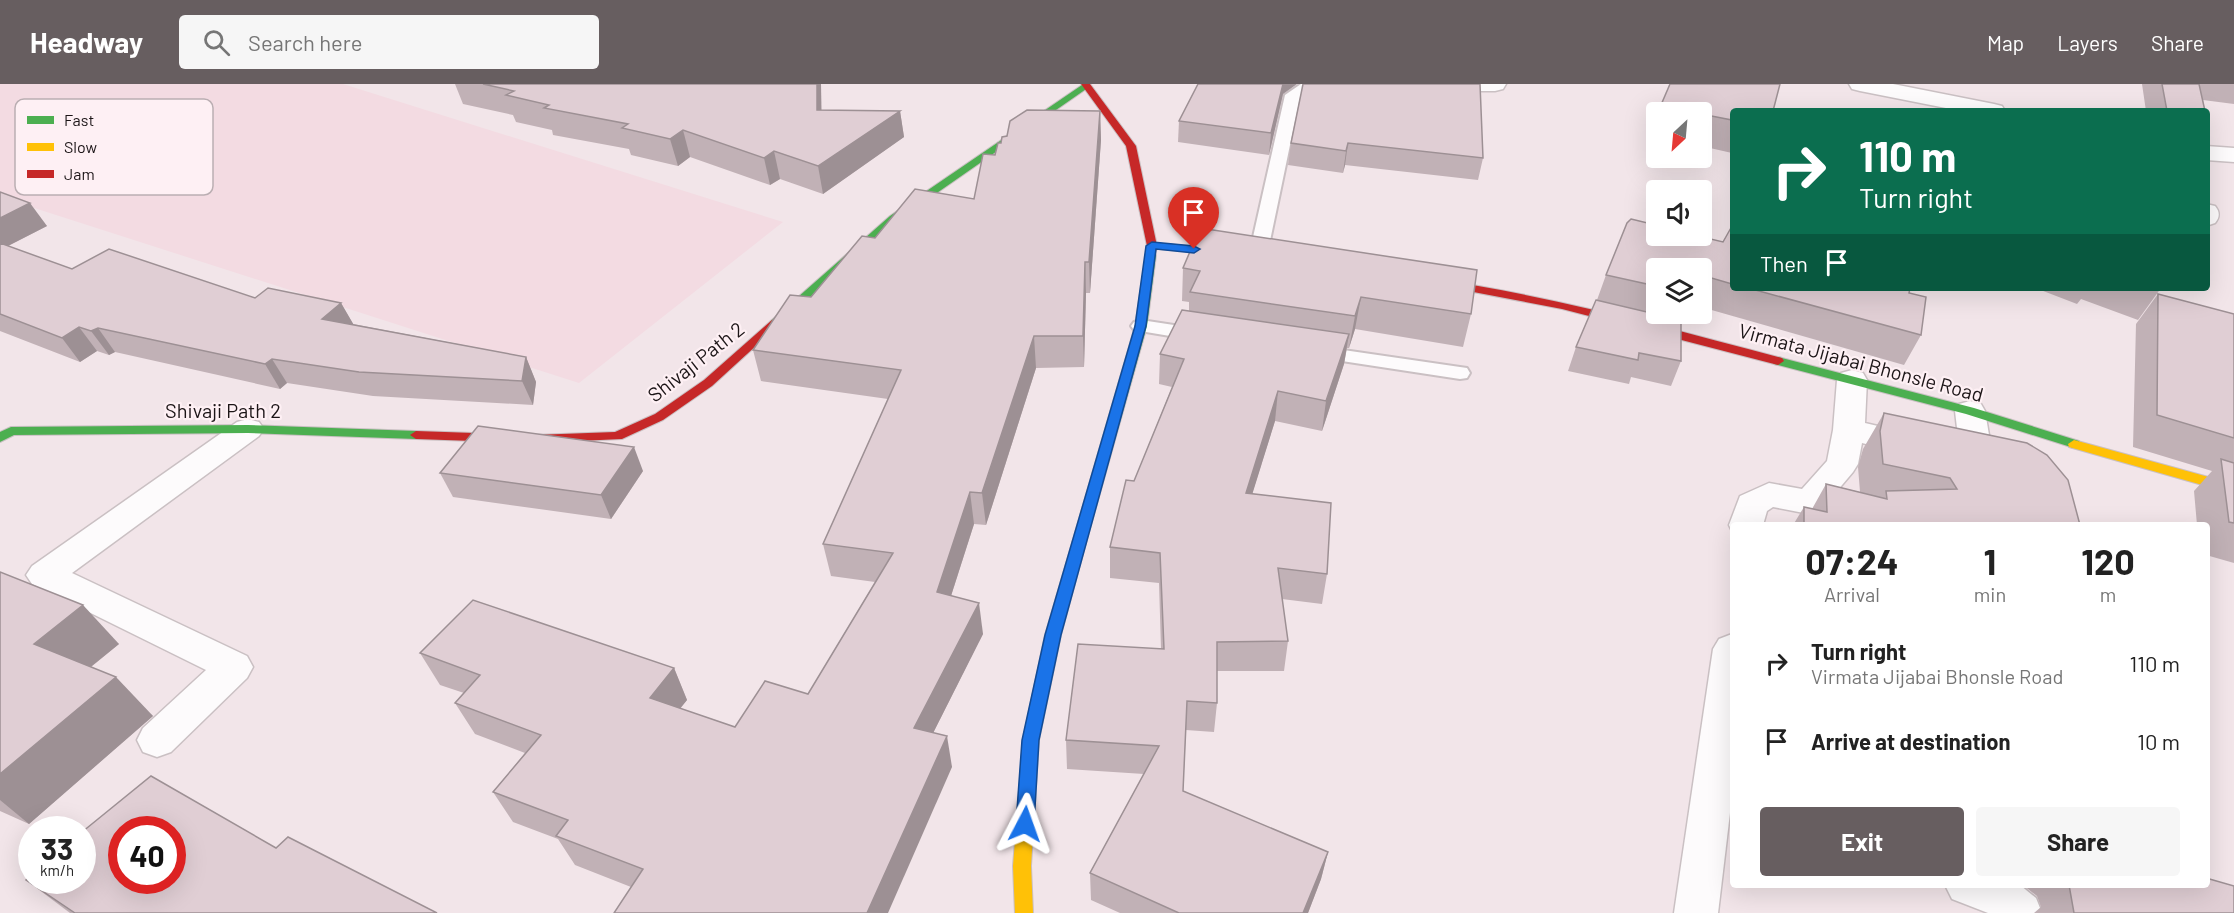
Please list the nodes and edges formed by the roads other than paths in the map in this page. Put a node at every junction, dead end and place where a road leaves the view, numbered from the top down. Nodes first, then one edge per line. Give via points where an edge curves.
1 (1312, 84) edge
2 (1392, 84) edge
3 (1495, 84) edge
4 (1860, 84) edge
5 (1085, 86) edge
6 (1979, 108) edge
7 (2210, 153) edge
8 (2234, 155) edge
9 (1152, 246) junction
10 (1264, 255) joint
11 (1416, 279) edge
12 (1141, 326) junction
13 (1215, 337) edge
14 (1296, 349) edge
15 (1460, 373) dead end
16 (1852, 380) junction
17 (1970, 411) junction
18 (248, 429) junction
19 (1849, 430) junction
20 (4, 431) edge
21 (1977, 459) junction
22 (2009, 466) edge
23 (2234, 489) edge
24 (1809, 502) junction
25 (1844, 510) edge
26 (1747, 522) edge
27 (1730, 678) edge
28 (157, 740) dead end
29 (1721, 811) edge
30 (1977, 888) edge
31 (1024, 913) edge
32 (1696, 913) edge
33 (2020, 913) edge

1 - 10 lane via 1293,95
2 - 3 street
4 - 6 street
5 - 9 street via 1131,146
5 - 18 street, Shivaji Path 2 via 894,218 708,383 659,417 618,436 534,439
7 - 8 street
9 - 10 street
9 - 12 street
11 - 16 street, Virmata Jijabai Bhonsle Road via 1473,287 1643,325
12 - 13 lane
12 - 31 street via 1053,635 1031,740 1022,866
14 - 15 lane
16 - 17 street, Virmata Jijabai Bhonsle Road
16 - 19 street
17 - 21 street
17 - 23 street, Virmata Jijabai Bhonsle Road
18 - 20 street, Shivaji Path 2
18 - 28 street via 44,575 234,667
19 - 21 street
19 - 24 street via 1842,464
21 - 22 street
24 - 25 street
24 - 26 street via 1769,495 1752,504
27 - 29 street
29 - 32 street
30 - 33 street via 1999,895

